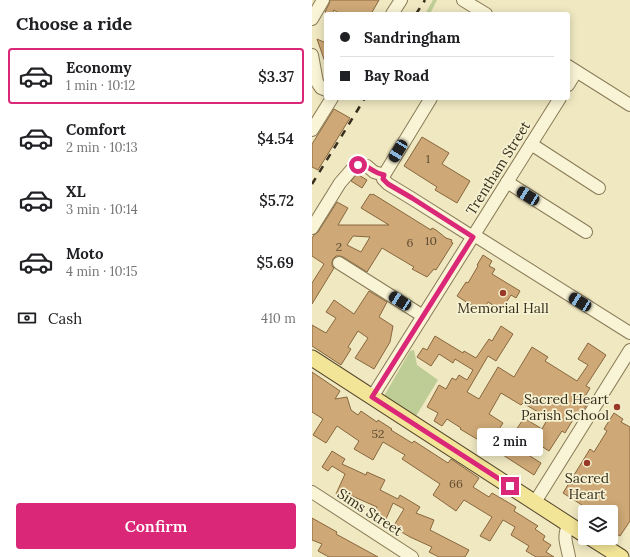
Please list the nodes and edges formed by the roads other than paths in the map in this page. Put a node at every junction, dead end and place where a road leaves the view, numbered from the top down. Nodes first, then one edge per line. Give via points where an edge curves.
1 (324, 0) edge
2 (401, 0) edge
3 (464, 0) edge
4 (393, 12) edge
5 (481, 12) edge
6 (312, 19) edge
7 (312, 55) edge
8 (572, 69) edge
9 (320, 85) edge
10 (331, 100) edge
11 (430, 100) edge
12 (559, 100) edge
13 (630, 105) edge
14 (312, 130) edge
15 (531, 144) junction
16 (384, 175) junction
17 (507, 182) junction
18 (599, 188) dead end
19 (312, 228) edge
20 (586, 232) dead end
21 (473, 236) junction
22 (339, 262) dead end
23 (424, 316) junction
24 (630, 333) edge
25 (630, 350) edge
26 (312, 358) edge
27 (372, 397) junction
28 (312, 492) edge
29 (535, 502) junction
30 (578, 530) edge
31 (578, 532) edge
32 (602, 545) edge
33 (569, 555) edge
34 (412, 557) edge
35 (621, 557) edge

1 - 6 street
2 - 4 street
3 - 5 street
7 - 9 street
8 - 13 street
10 - 14 street
11 - 16 street
12 - 15 street, Trentham Street
15 - 17 street, Trentham Street
15 - 18 street
16 - 19 street via 374,172 367,166 358,165 353,168 340,183
16 - 21 street via 383,179 388,184
17 - 20 street
17 - 21 street, Trentham Street
21 - 23 street, Trentham Street
21 - 24 street
22 - 23 street
23 - 27 street, Trentham Street
25 - 29 street
26 - 27 main road
27 - 29 main road
28 - 34 street, Sims Street
29 - 30 main road
31 - 33 street via 565,532
32 - 35 main road

